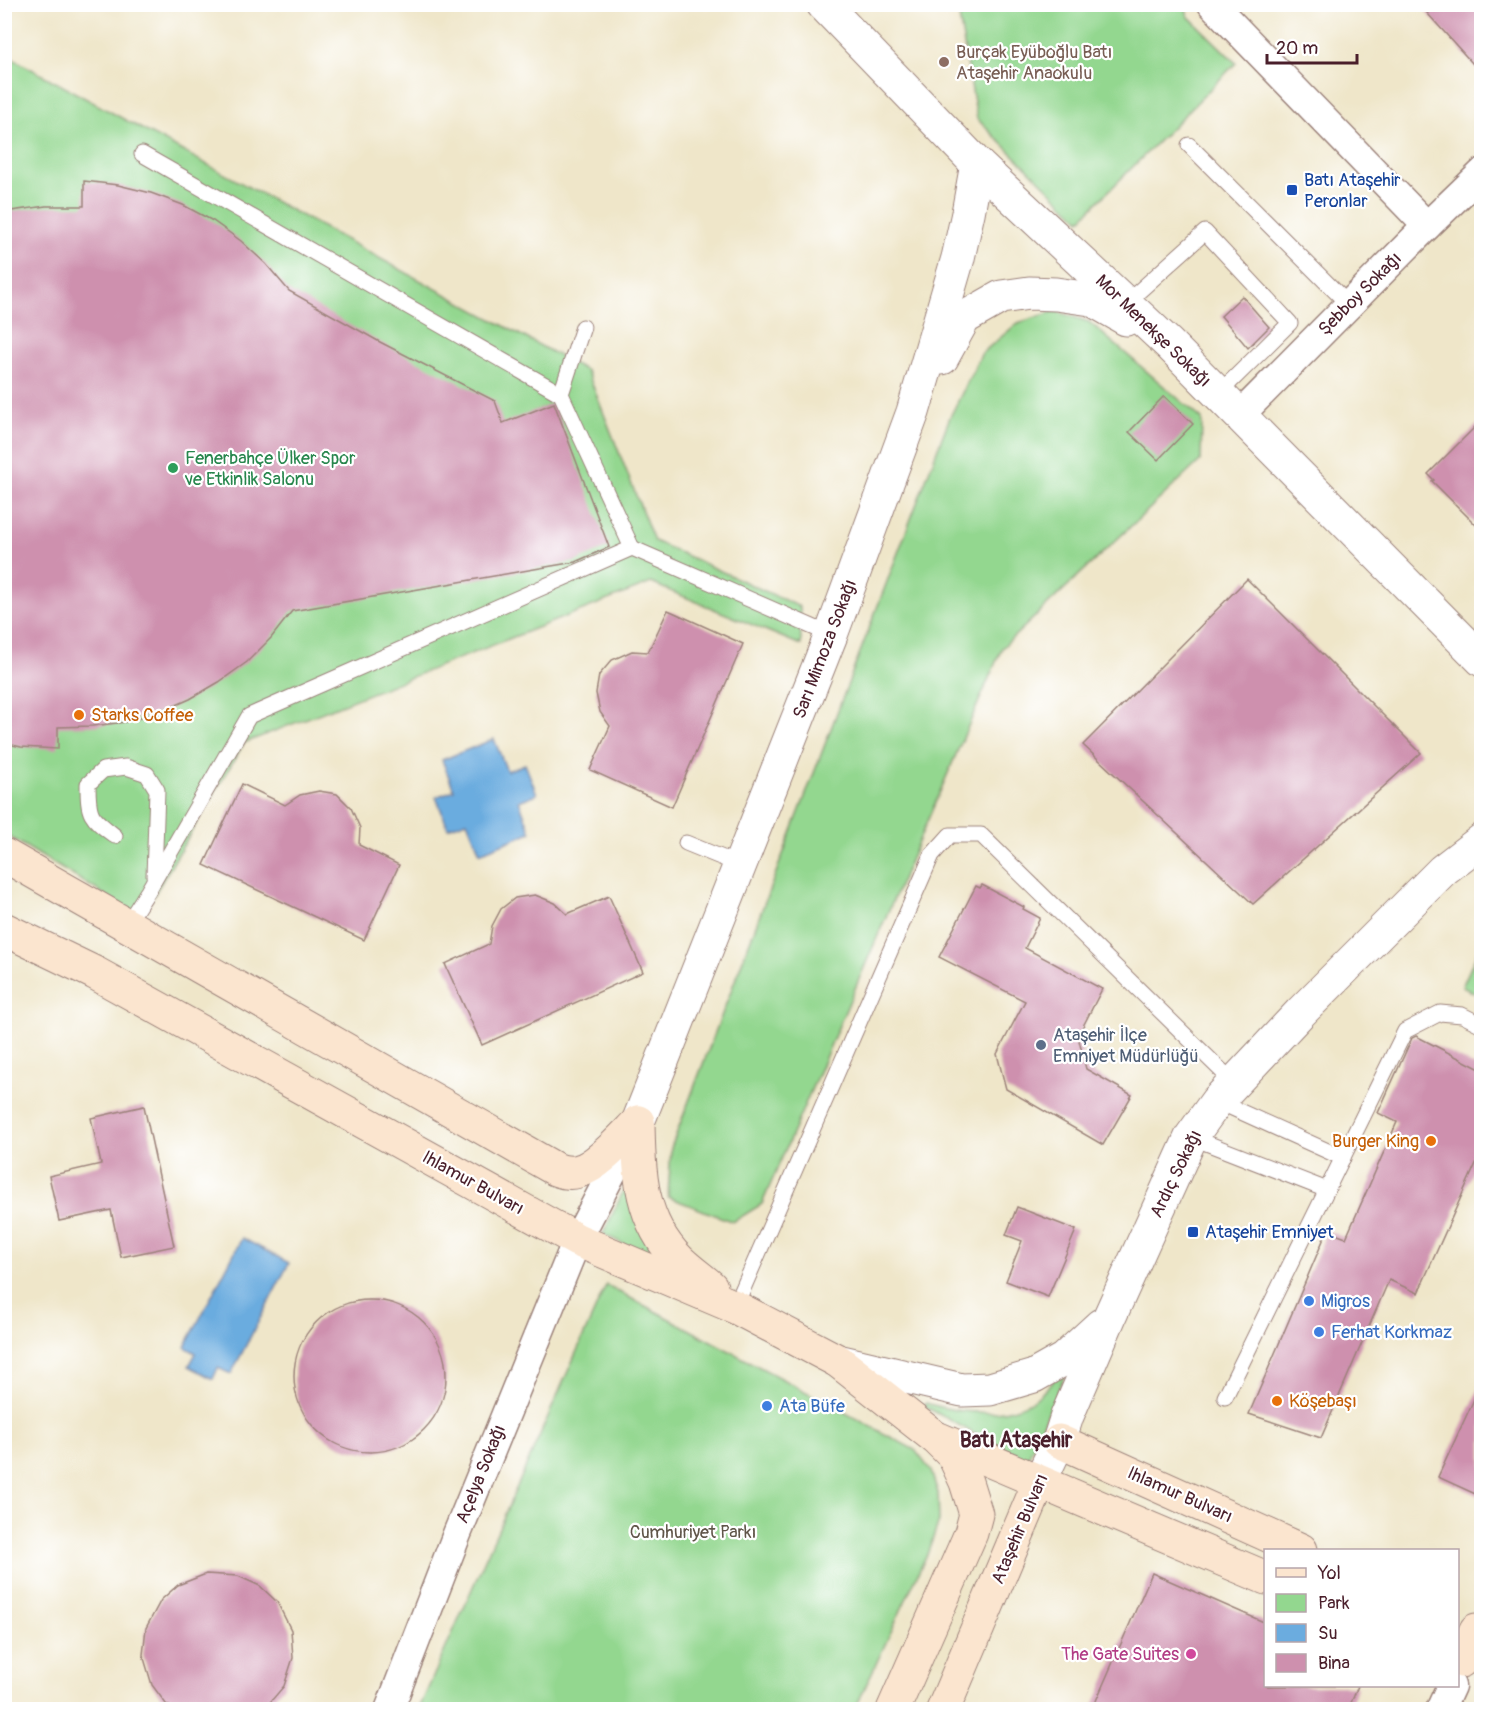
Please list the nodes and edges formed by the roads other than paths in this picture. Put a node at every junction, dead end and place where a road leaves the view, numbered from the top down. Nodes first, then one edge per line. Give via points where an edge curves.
1 (823, 4) edge
2 (1212, 4) edge
3 (1189, 145) dead end
4 (142, 154) dead end
5 (977, 164) junction
6 (1482, 173) edge
7 (1427, 226) junction
8 (1126, 303) junction
9 (1349, 305) junction
10 (583, 327) dead end
11 (1169, 344) junction
12 (561, 394) junction
13 (1229, 404) junction
14 (913, 412) junction
15 (632, 548) junction
16 (831, 635) junction
17 (1482, 660) edge
18 (1482, 824) edge
19 (115, 836) dead end
20 (1482, 840) edge
21 (686, 843) dead end
22 (4, 855) edge
23 (1453, 862) junction
24 (740, 865) junction
25 (154, 879) junction
26 (127, 924) junction
27 (4, 929) edge
28 (1482, 1025) edge
29 (1226, 1092) junction
30 (638, 1122) junction
31 (1191, 1137) junction
32 (1343, 1158) junction
33 (1328, 1190) junction
34 (577, 1240) junction
35 (735, 1307) junction
36 (1110, 1316) junction
37 (838, 1361) junction
38 (1225, 1397) dead end
39 (937, 1439) junction
40 (1059, 1441) junction
41 (1039, 1483) junction
42 (1297, 1549) edge
43 (1264, 1577) edge
44 (1472, 1628) edge
45 (1462, 1669) edge
46 (1452, 1687) edge
47 (389, 1710) edge
48 (893, 1710) edge
49 (943, 1710) edge
50 (1440, 1710) edge

1 - 5 street, Mor Menekşe Sokağı
2 - 7 street
3 - 9 lane
4 - 12 lane
5 - 8 street, Mor Menekşe Sokağı
5 - 14 street, Sarı Mimoza Sokağı via 958,258
6 - 7 street, Şebboy Sokağı
7 - 9 street, Şebboy Sokağı
8 - 11 street, Mor Menekşe Sokağı
8 - 13 lane via 1206,232 1290,323
9 - 13 street, Şebboy Sokağı
10 - 12 lane
11 - 13 street, Mor Menekşe Sokağı
11 - 14 street via 1091,299 1029,293 1001,297 964,318
12 - 15 lane
13 - 17 street, Mor Menekşe Sokağı
14 - 16 street, Sarı Mimoza Sokağı
15 - 16 lane
15 - 25 lane via 249,716
16 - 24 street, Sarı Mimoza Sokağı
18 - 23 street
19 - 25 lane via 94,820 88,804 88,784 103,770 126,767 147,774 157,790
20 - 23 street, Ardıç Sokağı
21 - 24 lane
22 - 26 main road
23 - 29 street, Ardıç Sokağı
24 - 30 street, Sarı Mimoza Sokağı
25 - 26 lane
26 - 30 main road via 555,1169 566,1173 593,1165
27 - 34 main road, Ihlamur Bulvarı via 105,979
28 - 32 lane via 1462,1015 1440,1013 1405,1031
29 - 31 street, Ardıç Sokağı
29 - 32 lane
29 - 35 lane via 981,835 950,835 932,855
30 - 34 street, Açelya Sokağı
30 - 35 main road via 639,1166 646,1206 661,1237 680,1260
31 - 33 lane
31 - 36 street, Ardıç Sokağı
32 - 33 lane
33 - 38 lane
34 - 35 main road, Ihlamur Bulvarı
34 - 47 street, Açelya Sokağı
35 - 37 main road, Ihlamur Bulvarı
36 - 37 street, Ardıç Sokağı via 1064,1359 1034,1376 990,1389 962,1390
36 - 40 street, Ataşehir Bulvarı
37 - 39 main road, Ihlamur Bulvarı
39 - 41 main road
39 - 48 main road via 954,1456 976,1514
40 - 41 street, Ataşehir Bulvarı
40 - 42 main road, Ihlamur Bulvarı
41 - 43 main road
41 - 49 main road, Ataşehir Bulvarı
44 - 45 main road
46 - 50 street

